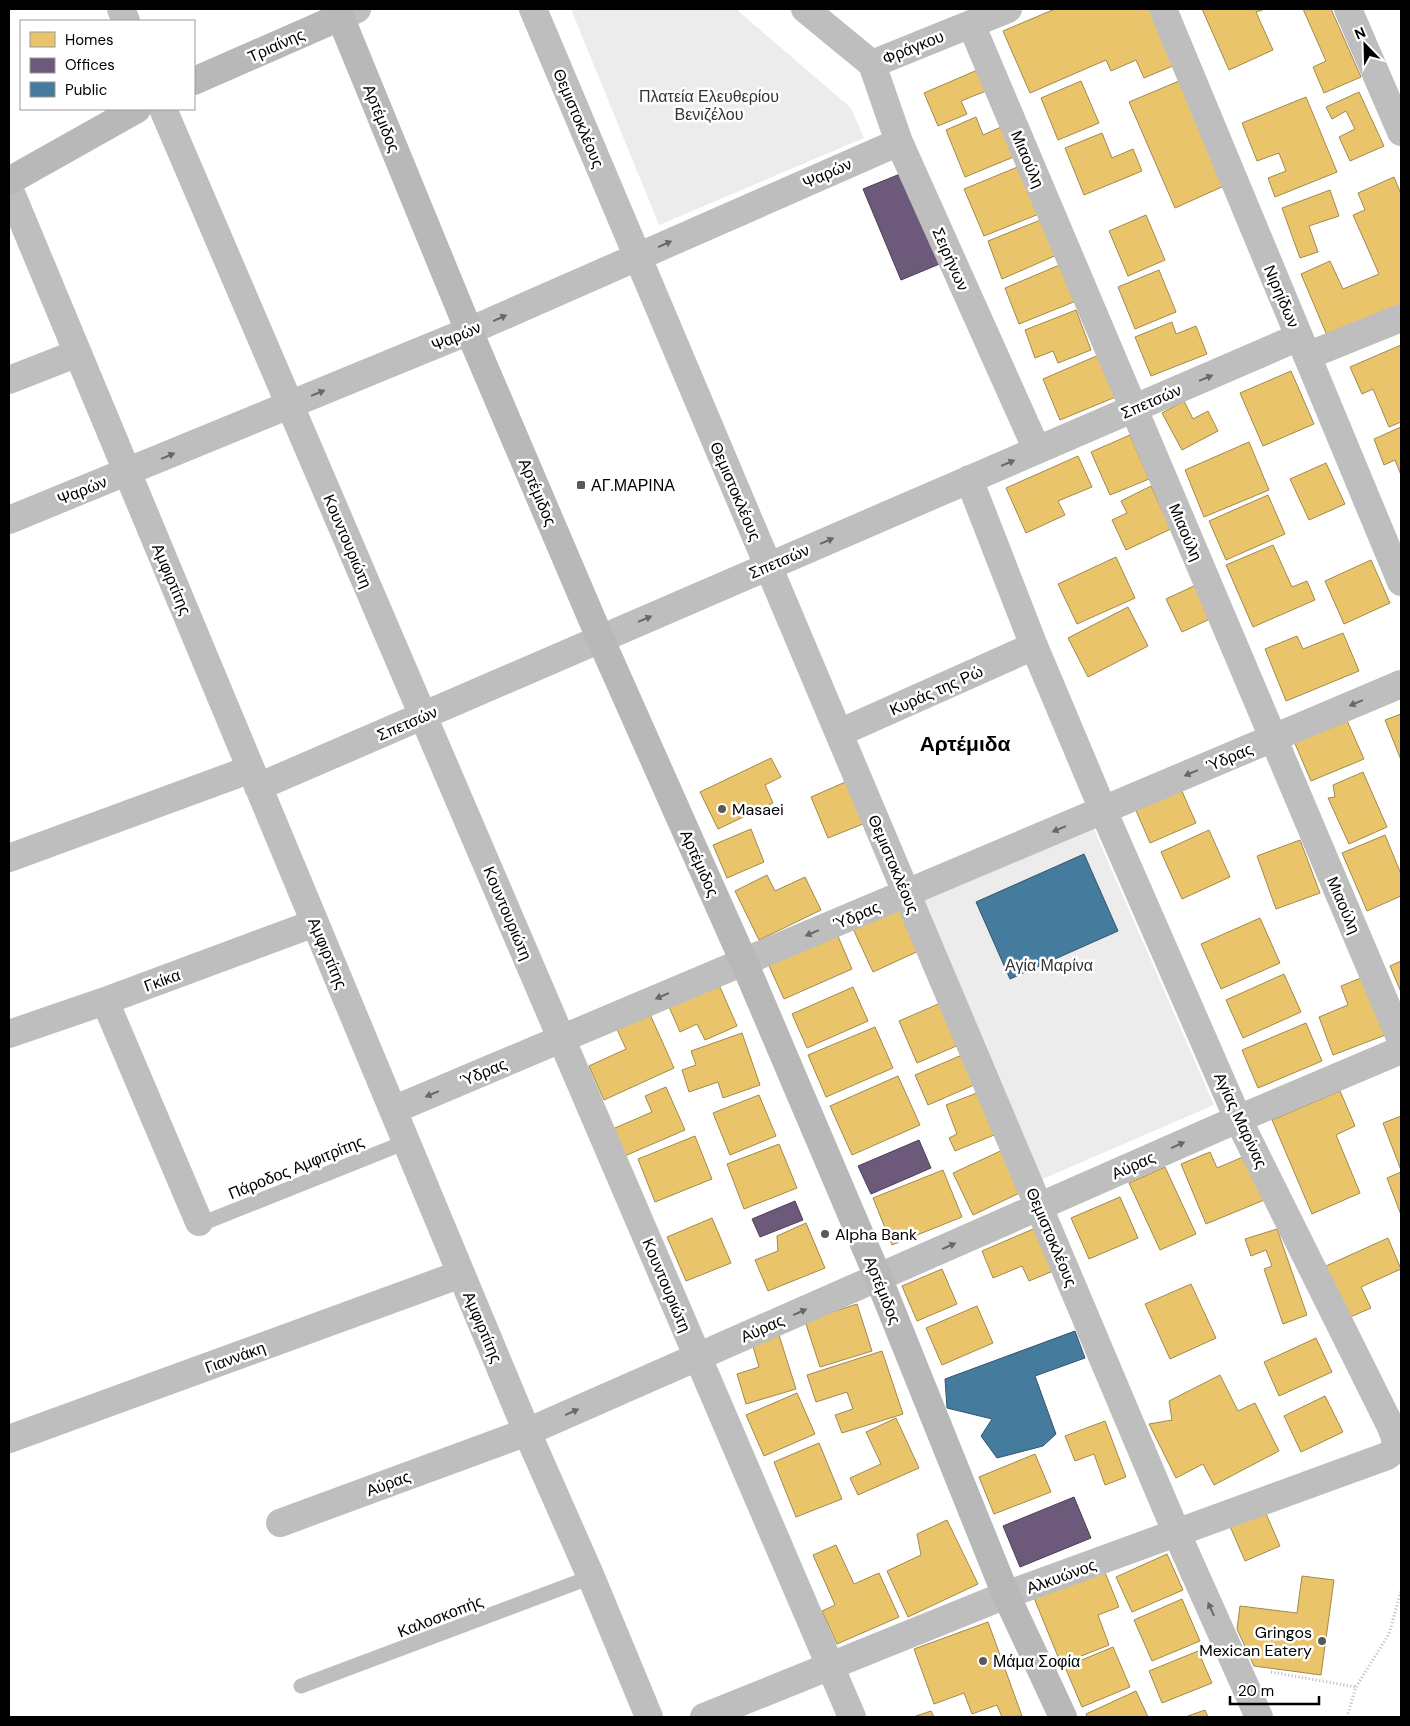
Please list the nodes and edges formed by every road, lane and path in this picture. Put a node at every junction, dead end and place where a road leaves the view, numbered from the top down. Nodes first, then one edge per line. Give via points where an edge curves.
1 (533, 9) edge
2 (805, 9) edge
3 (1008, 9) edge
4 (1163, 9) edge
5 (1348, 9) edge
6 (345, 11) edge
7 (971, 24) junction
8 (872, 64) junction
9 (195, 81) edge
10 (135, 110) edge
11 (164, 110) edge
12 (1401, 132) edge
13 (899, 142) junction
14 (9, 181) edge
15 (9, 188) edge
16 (637, 256) junction
17 (1401, 318) edge
18 (469, 331) junction
19 (1303, 347) junction
20 (78, 353) junction
21 (9, 380) edge
22 (290, 405) junction
23 (1134, 409) junction
24 (1037, 450) junction
25 (128, 472) junction
26 (969, 479) junction
27 (9, 520) edge
28 (768, 566) junction
29 (1401, 582) edge
30 (600, 638) junction
31 (1034, 646) junction
32 (1401, 684) edge
33 (423, 716) junction
34 (839, 734) junction
35 (1273, 738) junction
36 (255, 778) junction
37 (1104, 810) junction
38 (9, 858) edge
39 (906, 893) junction
40 (315, 923) junction
41 (744, 962) junction
42 (105, 1001) junction
43 (9, 1034) edge
44 (562, 1039) junction
45 (1401, 1040) edge
46 (1401, 1050) edge
47 (393, 1110) junction
48 (1238, 1118) junction
49 (406, 1142) junction
50 (1039, 1206) junction
51 (199, 1222) joint
52 (461, 1274) junction
53 (878, 1277) junction
54 (698, 1356) junction
55 (1390, 1425) joint
56 (527, 1432) junction
57 (9, 1439) edge
58 (280, 1523) dead end
59 (1177, 1534) junction
60 (591, 1577) junction
61 (1401, 1591) edge
62 (1006, 1595) junction
63 (830, 1666) junction
64 (1236, 1666) junction
65 (301, 1686) dead end
66 (1356, 1687) junction
67 (649, 1717) edge
68 (704, 1717) edge
69 (852, 1717) edge
70 (1063, 1717) edge
71 (1259, 1717) edge
72 (1348, 1717) edge

1 - 16 street, Θεμιστοκλέους
2 - 8 street, Φράγκου
3 - 7 street, Φράγκου
4 - 19 street, Νιρηίδων
5 - 12 street
6 - 9 main road, Τριαίνης
6 - 18 main road, Αρτέμιδος
7 - 8 street, Φράγκου
7 - 23 street, Μιαούλη
8 - 13 street, Σειρήνων
10 - 14 main road
11 - 22 street, Κουντουριώτη
16 -> 13 street, Ψαρών
13 - 24 street, Σειρήνων
15 - 20 street, Αμφιρτίτης
18 -> 16 street, Ψαρών
16 - 28 street, Θεμιστοκλέους
17 - 19 street, Σπετσών
22 -> 18 street, Ψαρών
18 - 30 main road, Αρτέμιδος
23 -> 19 street, Σπετσών
19 - 29 street, Νιρηίδων
20 - 21 street
20 - 25 street, Αμφιρτίτης
25 -> 22 street, Ψαρών
22 - 33 street, Κουντουριώτη
23 - 24 street, Σπετσών
23 - 35 street, Μιαούλη
26 -> 24 street, Σπετσών
25 - 27 street, Ψαρών
25 - 36 street, Αμφιρτίτης
28 -> 26 street, Σπετσών
26 - 31 street, Αγίας Μαρίνας
30 -> 28 street, Σπετσών
28 - 34 street, Θεμιστοκλέους
30 - 33 street, Σπετσών
30 - 41 main road, Αρτέμιδος
31 - 34 street, Κυράς της Ρώ
31 - 37 street, Αγίας Μαρίνας
32 -> 35 street, Ύδρας
33 - 36 street, Σπετσών
33 - 44 street, Κουντουριώτη
34 - 39 street, Θεμιστοκλέους
35 -> 37 street, Ύδρας
35 - 45 street, Μιαούλη
36 - 38 street, Σπετσών
36 - 40 street, Αμφιρτίτης
37 -> 39 street, Ύδρας
37 - 48 street, Αγίας Μαρίνας
39 -> 41 street, Ύδρας
39 - 50 street, Θεμιστοκλέους
40 - 42 street, Γκίκα
40 - 47 street, Αμφιρτίτης
41 -> 44 street, Ύδρας
41 - 53 main road, Αρτέμιδος
42 - 43 street, Γκίκα
42 - 51 street
44 -> 47 street, Ύδρας
44 - 54 street, Κουντουριώτη
46 - 48 street, Αύρας
47 - 49 street, Αμφιρτίτης
50 -> 48 street, Αύρας
48 - 55 street, Αγίας Μαρίνας
49 - 51 lane, Πάροδος Αμφιτρίτης
49 - 52 street, Αμφιρτίτης
53 -> 50 street, Αύρας
50 - 59 street, Θεμιστοκλέους
52 - 56 street, Αμφιρτίτης
52 - 57 street, Γιαννάκη
54 -> 53 street, Αύρας
53 - 62 main road, Αρτέμιδος
56 -> 54 street, Αύρας
54 - 63 street, Κουντουριώτη
55 - 59 street, Αλκυώνος via 1396,1446 1387,1456
56 - 58 street, Αύρας
56 - 60 street, Αμφιρτίτης
59 - 62 street, Αλκυώνος
64 -> 59 street, Θεμιστοκλέους
60 - 65 lane, Καλοσκοπής
60 - 67 street, Αμφιρτίτης
61 - 66 path via 1389,1634
62 - 63 street, Αλκυώνος
62 - 70 main road, Αρτέμιδος
63 - 68 street, Αλκυώνος
63 - 69 street, Κουντουριώτη
64 - 66 path
64 - 71 street, Θεμιστοκλέους
66 - 72 path

